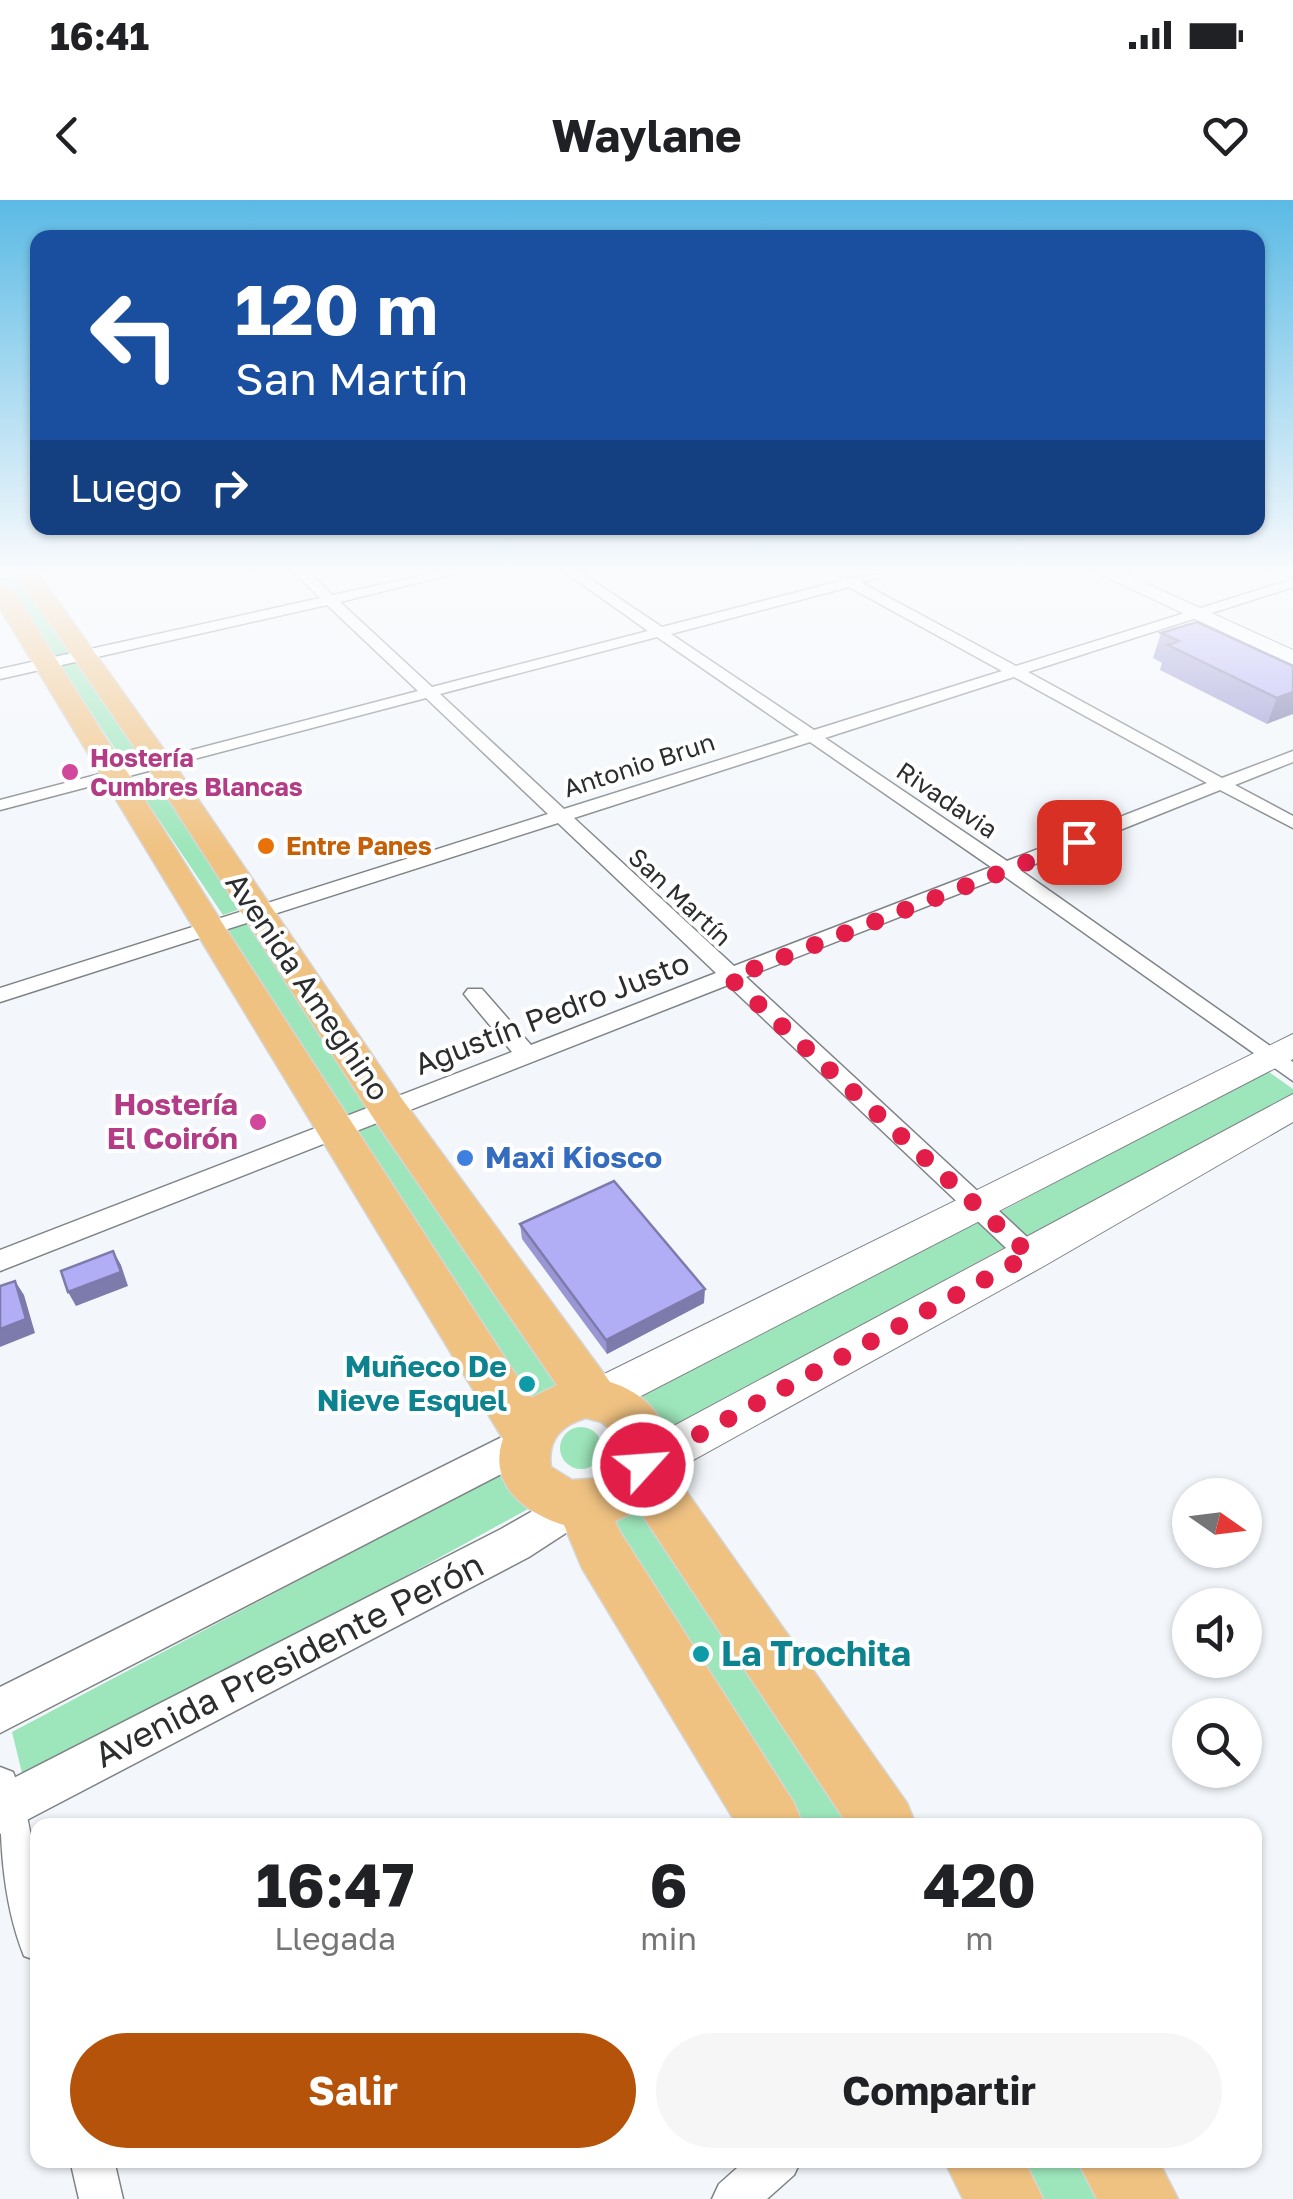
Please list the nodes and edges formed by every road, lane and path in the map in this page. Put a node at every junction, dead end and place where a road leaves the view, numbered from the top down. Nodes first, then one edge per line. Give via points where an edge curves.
1 (36, 665) edge
2 (47, 665) edge
3 (92, 665) edge
4 (397, 665) edge
5 (542, 665) edge
6 (707, 665) edge
7 (1004, 665) edge
8 (1032, 665) edge
9 (1014, 671) junction
10 (0, 674) edge
11 (428, 695) junction
12 (809, 737) junction
13 (1293, 756) edge
14 (160, 764) junction
15 (117, 774) junction
16 (1222, 784) junction
17 (0, 806) edge
18 (558, 817) junction
19 (1293, 823) edge
20 (1008, 870) junction
21 (258, 913) junction
22 (208, 929) junction
23 (730, 978) junction
24 (0, 994) edge
25 (475, 994) dead end
26 (528, 1056) junction
27 (1285, 1058) edge
28 (1293, 1106) edge
29 (388, 1109) junction
30 (335, 1130) junction
31 (976, 1207) junction
32 (1030, 1255) junction
33 (0, 1260) edge
34 (595, 1398) junction
35 (527, 1438) junction
36 (642, 1467) junction
37 (578, 1505) junction
38 (0, 1711) edge
39 (1, 1801) edge
40 (768, 1818) edge
41 (880, 1818) edge
42 (30, 1912) edge
43 (94, 2168) edge
44 (770, 2168) edge
45 (986, 2168) edge
46 (1119, 2168) edge
47 (101, 2199) edge
48 (734, 2199) edge
49 (1006, 2199) edge
50 (1140, 2199) edge

1 - 10 street
2 - 15 highway, Avenida Ameghino
3 - 14 highway, Avenida Ameghino
4 - 11 street, San Martín
5 - 11 street
6 - 12 street, Rivadavia
7 - 9 street
8 - 9 street, Antonio Brun
9 - 12 street, Antonio Brun
9 - 16 street
11 - 14 street
11 - 18 street, San Martín
12 - 18 street, Antonio Brun
12 - 20 street, Rivadavia
13 - 16 street, Agustín Pedro Justo
14 - 15 street
14 - 21 highway, Avenida Ameghino
15 - 17 street
15 - 22 highway, Avenida Ameghino
16 - 19 street
16 - 20 street, Agustín Pedro Justo
18 - 21 street, Antonio Brun
18 - 23 street, San Martín
20 - 23 street, Agustín Pedro Justo
20 - 27 street, Rivadavia
21 - 22 street, Antonio Brun
21 - 29 highway, Avenida Ameghino
22 - 24 street, Antonio Brun
22 - 30 highway, Avenida Ameghino
23 - 26 street, Agustín Pedro Justo
23 - 31 street, San Martín
25 - 26 street
26 - 29 street, Agustín Pedro Justo
27 - 31 main road
28 - 32 main road
29 - 30 street, Agustín Pedro Justo
29 - 34 highway, Avenida Ameghino
30 - 33 street, Agustín Pedro Justo
30 - 35 highway, Avenida Ameghino
31 - 32 street, San Martín
31 - 34 main road
32 - 36 main road
34 - 35 highway via 550,1408
34 - 36 highway via 634,1417 646,1448
35 - 37 highway via 527,1471 538,1487
35 - 38 street
36 - 37 highway via 617,1496
36 - 41 highway
37 - 39 street, Avenida Presidente Perón via 516,1543
37 - 40 highway
39 - 42 street
43 - 47 street
44 - 48 street
45 - 49 highway
46 - 50 highway

